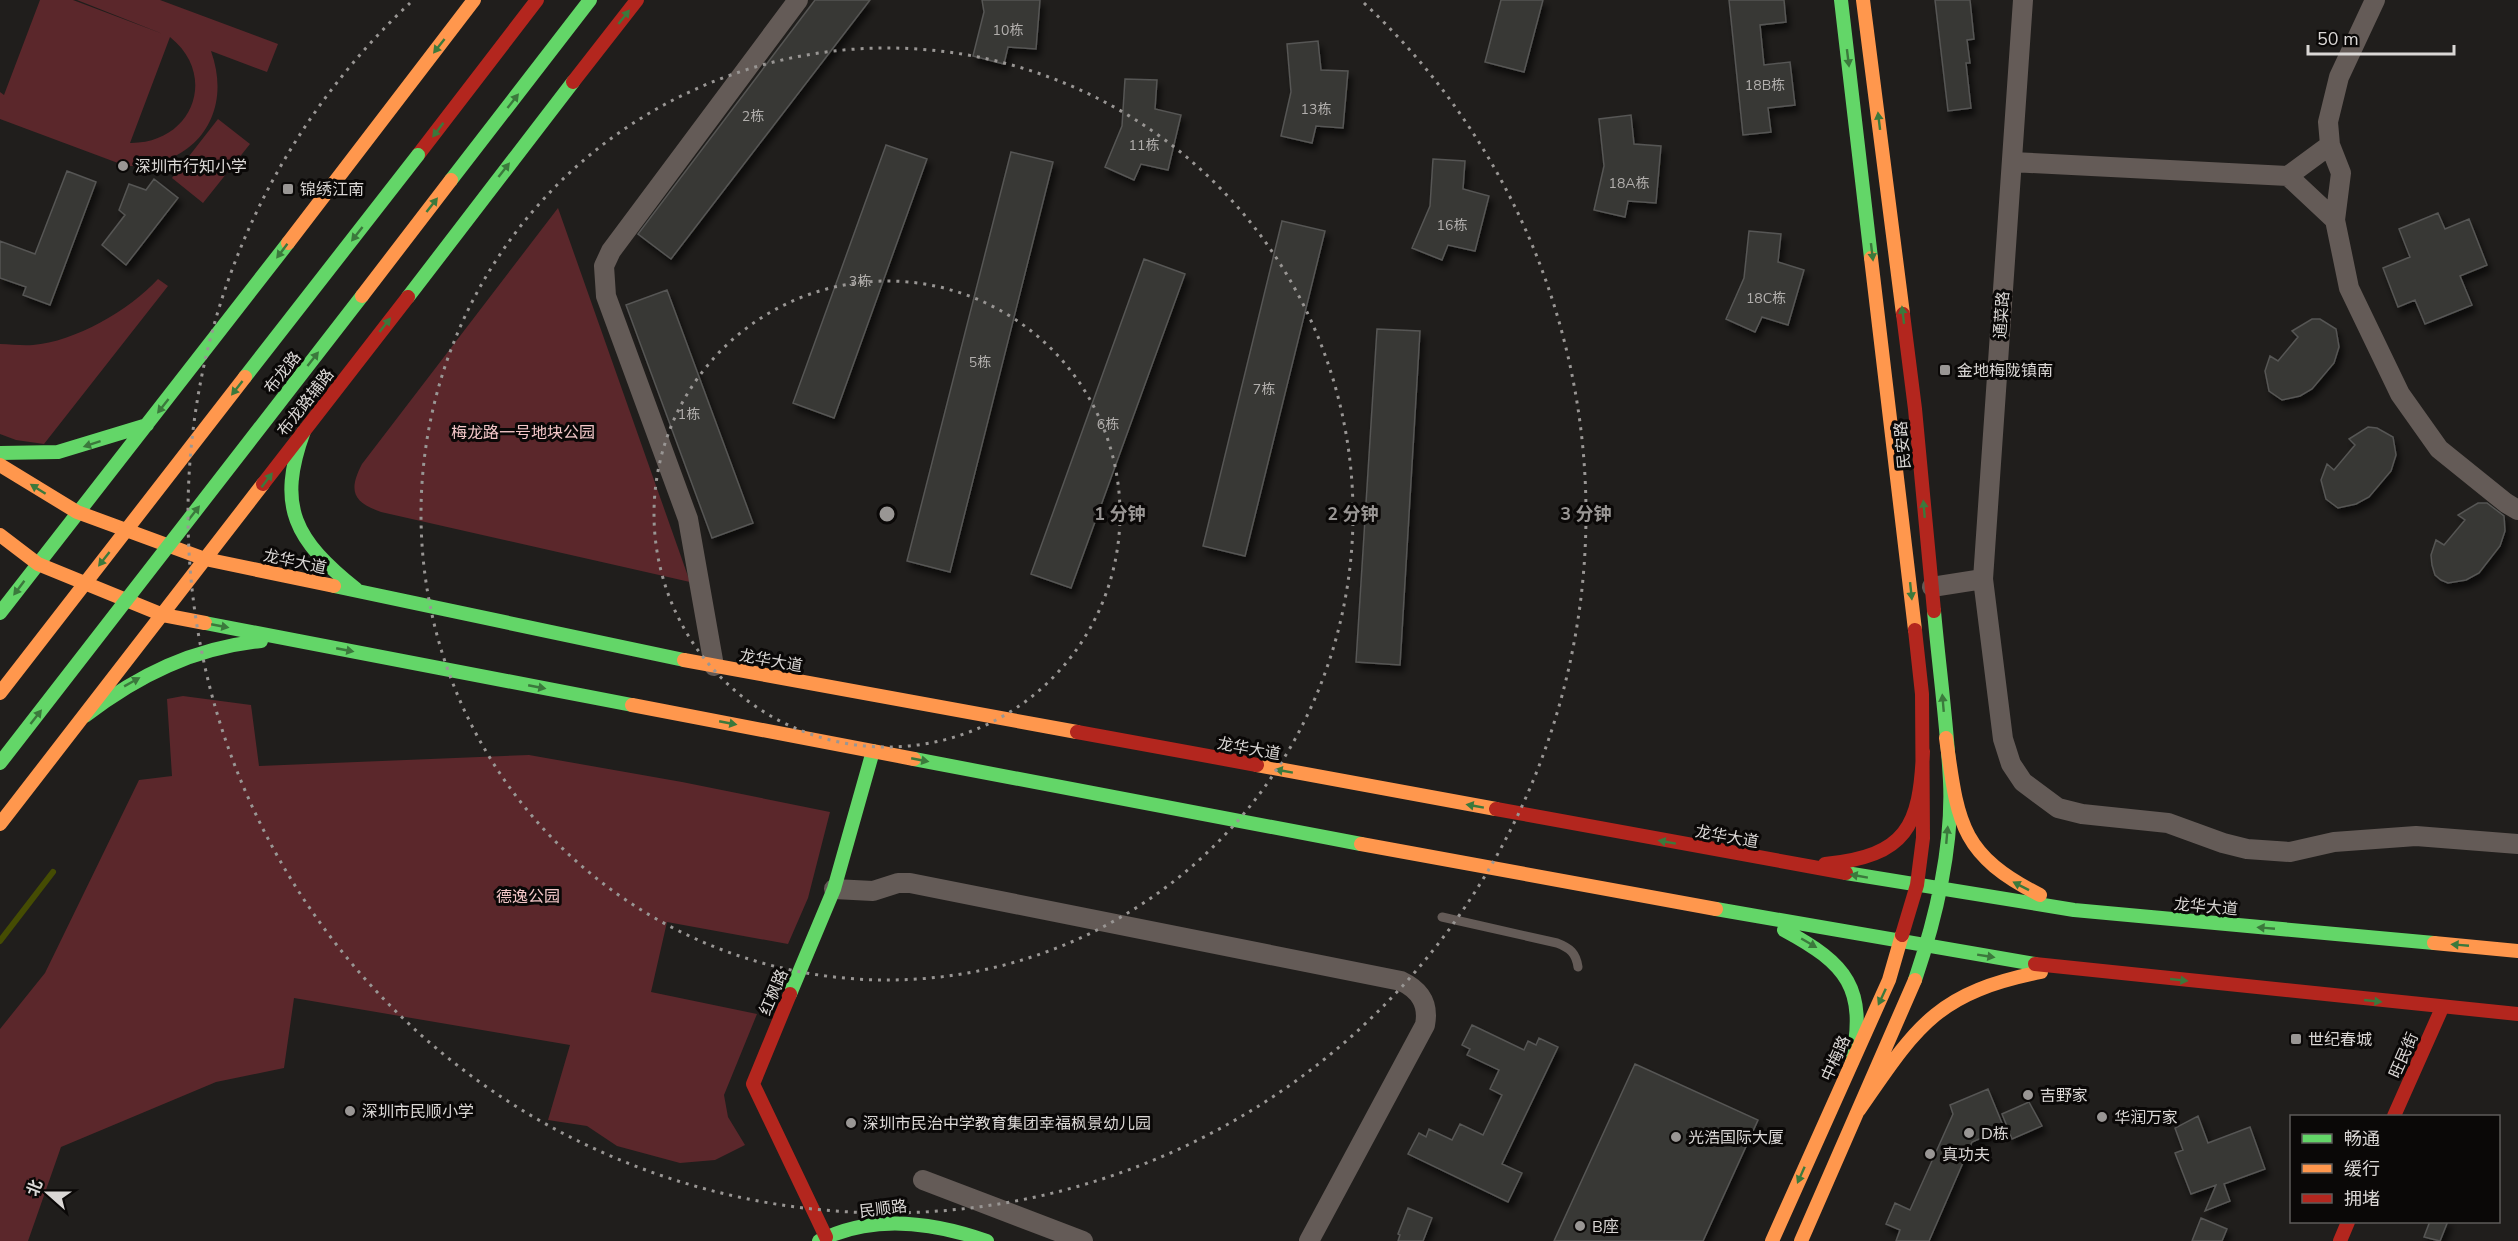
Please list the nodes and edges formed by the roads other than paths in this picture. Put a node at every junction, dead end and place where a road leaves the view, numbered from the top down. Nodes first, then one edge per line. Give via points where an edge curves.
1 (474, 0) edge
2 (537, 0) edge
3 (591, 0) edge
4 (637, 0) edge
5 (798, 0) edge
6 (1841, 0) edge
7 (1863, 0) edge
8 (2024, 0) edge
9 (2375, 0) edge
10 (2330, 145) junction
11 (2012, 162) junction
12 (2288, 176) junction
13 (2335, 220) junction
14 (147, 425) junction
15 (304, 431) junction
16 (0, 453) edge
17 (0, 465) edge
18 (2518, 510) edge
19 (77, 512) junction
20 (0, 535) edge
21 (205, 559) junction
22 (38, 564) junction
23 (1983, 579) junction
24 (1932, 587) junction
25 (359, 591) junction
26 (0, 613) edge
27 (163, 615) junction
28 (288, 639) junction
29 (714, 666) junction
30 (0, 693) edge
31 (85, 716) junction
32 (1946, 738) junction
33 (873, 751) junction
34 (1923, 751) junction
35 (0, 764) edge
36 (0, 824) edge
37 (2518, 844) edge
38 (1795, 865) junction
39 (1917, 885) junction
40 (1941, 888) junction
41 (834, 889) junction
42 (2074, 910) junction
43 (1756, 916) junction
44 (1442, 917) dead end
45 (1902, 942) junction
46 (1928, 946) junction
47 (2518, 951) edge
48 (1578, 967) dead end
49 (2065, 969) junction
50 (2442, 1008) junction
51 (2518, 1014) edge
52 (1852, 1061) junction
53 (1859, 1110) junction
54 (2394, 1115) edge
55 (923, 1180) dead end
56 (2347, 1223) edge
57 (823, 1239) edge
58 (987, 1241) edge
59 (1083, 1241) edge
60 (1309, 1241) edge
61 (1772, 1241) edge
62 (1802, 1241) edge
63 (2340, 1241) edge

1 -> 14 main road
2 -> 30 main road, 布龙路, bridge
35 -> 3 main road, 布龙路, bridge
15 -> 4 main road, 布龙路辅路
5 - 29 street via 611,251 604,266 606,296 688,519
6 -> 34 main road, 民安路 via 1922,694
24 -> 7 main road, 民安路 via 1915,409
8 - 11 street, 通菜路
9 - 10 street via 2339,77 2328,122
10 - 12 street
10 - 13 street via 2341,174
11 - 12 street
11 - 23 street, 通菜路
12 - 13 street
13 - 18 street via 2349,288 2400,394 2439,449
14 -> 16 main road via 66,452 27,456
14 - 19 main road
21 -> 15 main road, 布龙路辅路
15 - 25 main road via 291,467 291,496 297,521 315,554
19 -> 17 main road, 龙华大道
19 - 21 main road, 龙华大道
19 - 22 main road
20 - 22 main road
21 - 25 main road, 龙华大道
21 - 27 main road, 布龙路辅路
22 -> 26 main road
22 - 27 main road
23 - 24 street
23 - 37 street, 通菜路 via 2003,739 2011,764 2024,782 2058,808 2168,823 2223,843 2271,852 2334,842 2416,836
32 -> 24 main road, 民安路
25 - 29 main road, 龙华大道
27 -> 28 main road
27 - 31 main road, 布龙路辅路
31 -> 28 main road via 114,693 172,664 243,642
28 -> 33 main road
38 -> 29 main road, 龙华大道
31 - 36 main road, 布龙路辅路
40 -> 32 main road, 民安路 via 1949,792
42 -> 32 main road via 2000,874 1966,836 1956,811
33 - 41 main road, 红枫路
33 -> 43 main road
34 - 38 main road via 1919,802 1913,820 1896,841 1856,858
34 - 39 main road, 民安路 via 1923,838
39 -> 38 main road, 龙华大道
39 - 40 main road, 龙华大道
39 - 45 main road, 中梅路
40 - 42 main road, 龙华大道
40 - 46 main road
41 - 57 main road, 红枫路 via 753,1084
41 - 60 street via 873,891 910,883 1411,986 1425,1002 1425,1025
47 -> 42 main road, 龙华大道
43 - 45 main road
43 -> 52 main road via 1819,948 1846,977 1859,1011 1860,1033
44 - 48 lane via 1557,943 1577,956
45 - 46 main road
45 -> 52 main road, 中梅路
46 -> 49 main road
46 - 53 main road
49 -> 50 main road
49 - 53 main road via 2003,979 1949,1000 1914,1032
50 - 51 main road
50 - 54 main road, 旺民街
52 -> 61 main road, 中梅路
53 - 62 main road
55 - 59 street
56 - 63 main road
57 - 58 main road, 民顺路 via 847,1230 907,1221 938,1224

